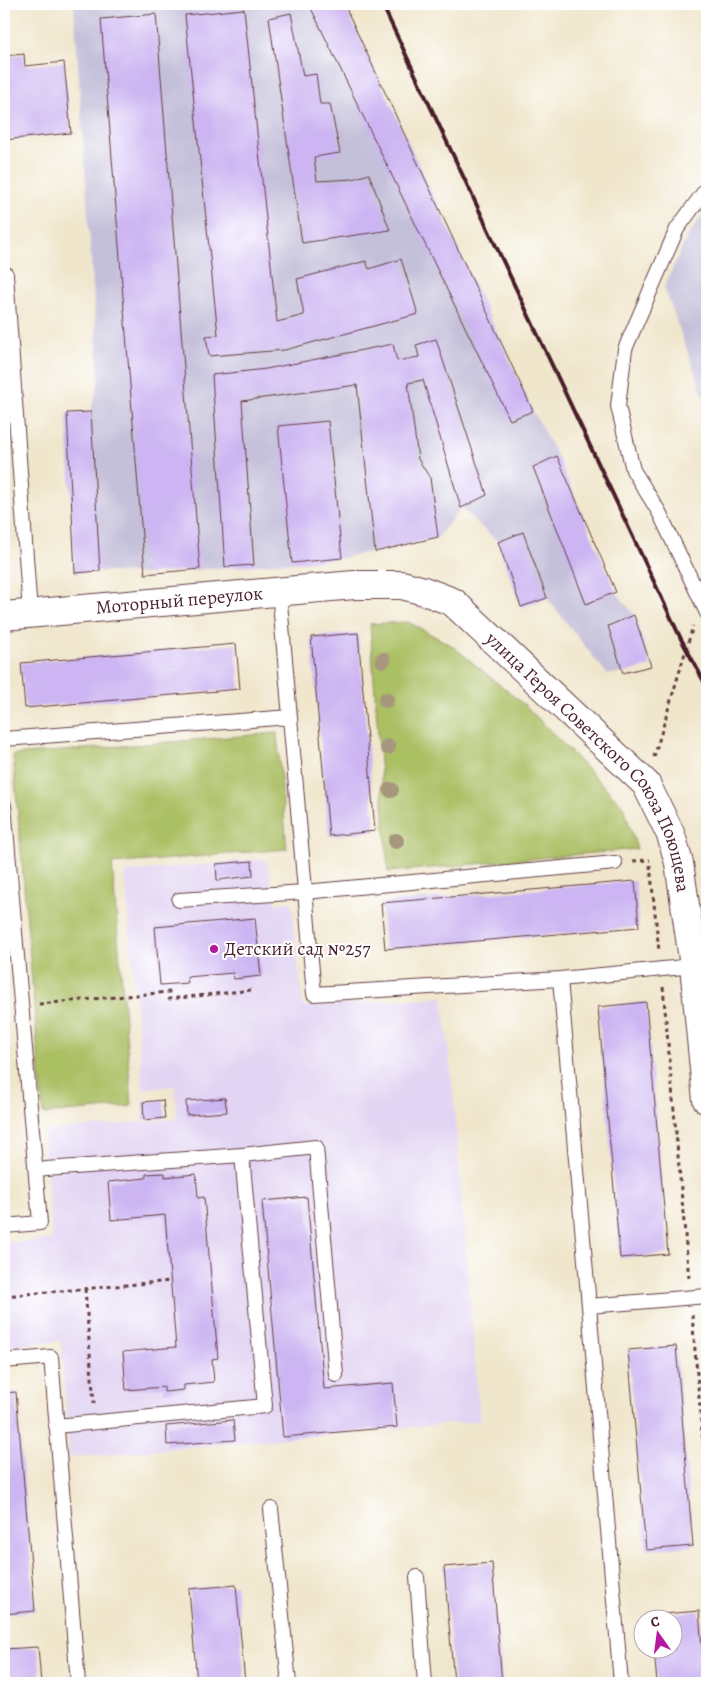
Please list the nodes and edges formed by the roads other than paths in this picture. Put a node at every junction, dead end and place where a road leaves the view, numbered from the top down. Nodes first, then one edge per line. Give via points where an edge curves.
1 (707, 188) edge
2 (6, 274) dead end
3 (354, 585) joint
4 (279, 591) junction
5 (707, 613) edge
6 (17, 614) edge
7 (290, 716) junction
8 (4, 739) edge
9 (4, 805) edge
10 (615, 863) dead end
11 (305, 892) junction
12 (180, 900) dead end
13 (694, 966) junction
14 (560, 979) junction
15 (707, 1100) edge
16 (242, 1154) junction
17 (36, 1171) junction
18 (4, 1226) edge
19 (707, 1296) edge
20 (590, 1306) junction
21 (4, 1361) edge
22 (336, 1375) dead end
23 (56, 1426) junction
24 (271, 1509) dead end
25 (417, 1577) dead end
26 (78, 1683) edge
27 (289, 1683) edge
28 (424, 1683) edge
29 (621, 1683) edge

1 - 5 lane via 678,229 625,349 618,406 633,470 659,512
2 - 6 lane
3 - 4 street, Моторный переулок
3 - 13 street, улица Героя Советского Союза Поющева via 402,585 453,602 646,784 671,835 679,864
4 - 6 street, Моторный переулок
4 - 7 lane
7 - 8 lane
7 - 11 lane
9 - 17 lane
10 - 11 lane
11 - 12 lane
11 - 14 lane via 314,994
13 - 14 lane
13 - 15 street, улица Героя Советского Союза Поющева
14 - 20 lane
16 - 17 lane
16 - 22 lane via 316,1147
16 - 23 lane via 265,1406
17 - 18 lane via 40,1224
19 - 20 lane
20 - 29 lane
21 - 23 lane via 51,1357
23 - 26 lane
24 - 27 lane
25 - 28 lane

